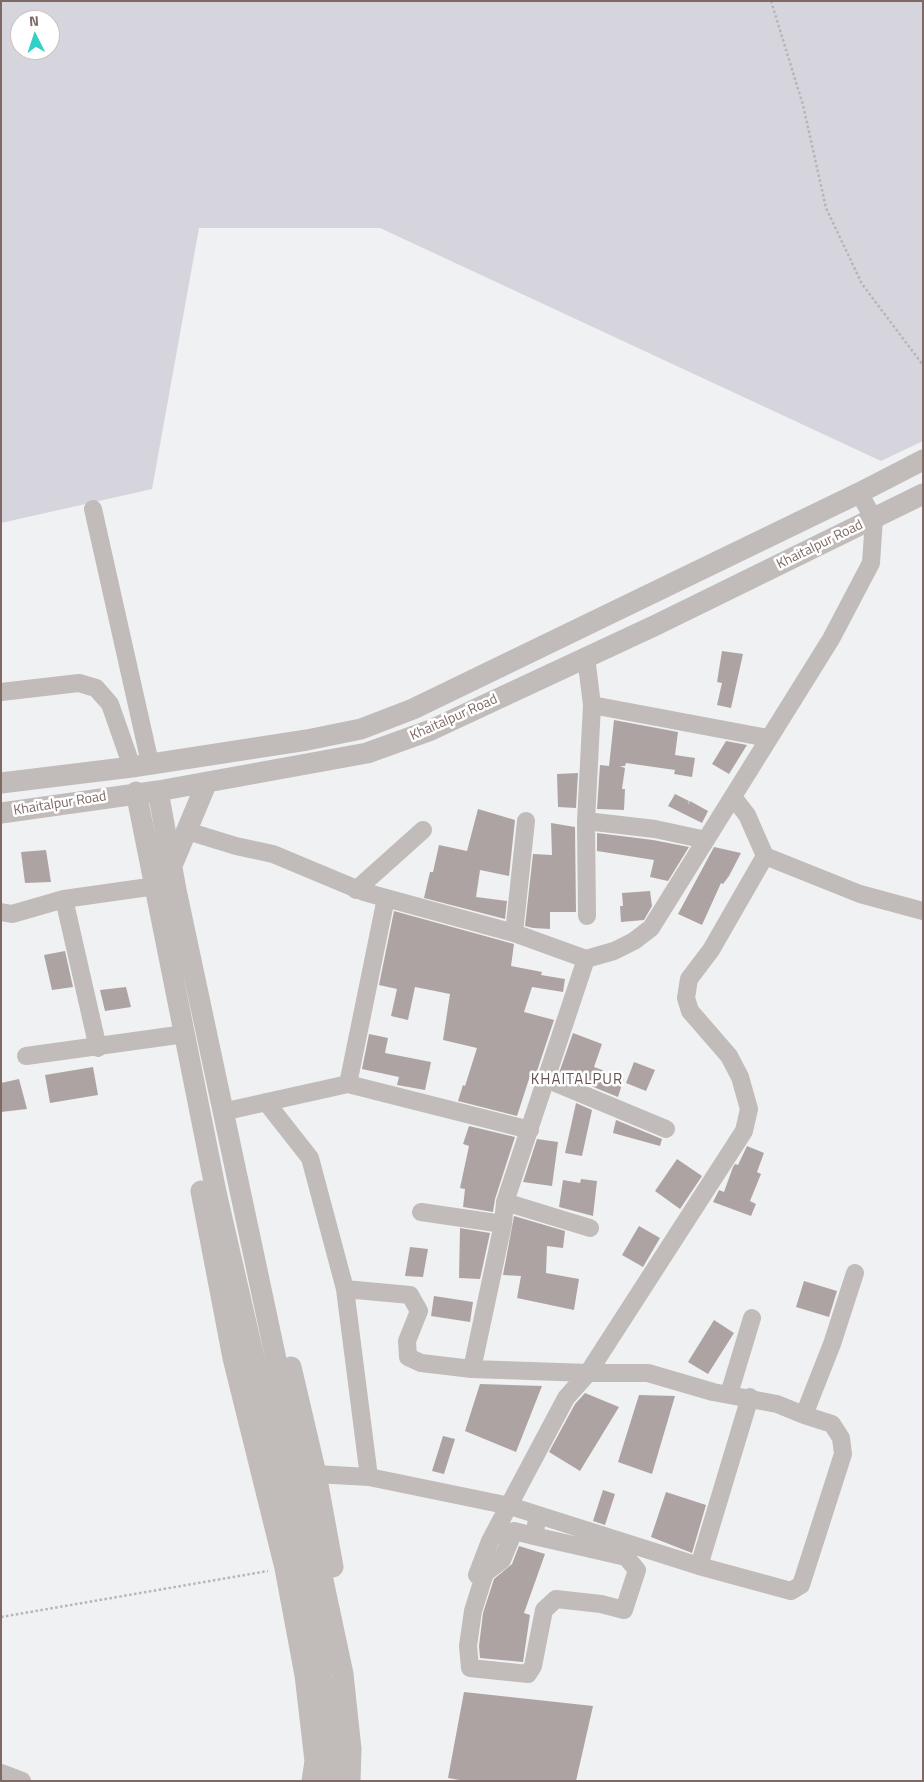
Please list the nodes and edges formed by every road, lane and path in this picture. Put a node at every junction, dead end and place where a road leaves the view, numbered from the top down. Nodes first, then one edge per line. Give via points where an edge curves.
1 (772, 1) edge
2 (923, 365) edge
3 (923, 460) edge
4 (859, 493) junction
5 (923, 494) edge
6 (93, 509) dead end
7 (874, 519) junction
8 (586, 657) junction
9 (1, 692) edge
10 (592, 705) junction
11 (768, 738) junction
12 (141, 765) junction
13 (207, 782) junction
14 (1, 783) edge
15 (158, 791) junction
16 (136, 792) junction
17 (732, 798) junction
18 (1, 813) edge
19 (586, 820) junction
20 (526, 821) dead end
21 (187, 830) junction
22 (423, 830) dead end
23 (706, 840) junction
24 (765, 856) junction
25 (171, 868) junction
26 (156, 886) junction
27 (356, 890) junction
28 (386, 898) junction
29 (64, 899) junction
30 (923, 911) edge
31 (1, 912) edge
32 (587, 916) dead end
33 (514, 933) junction
34 (586, 959) junction
35 (185, 1034) junction
36 (98, 1048) junction
37 (26, 1056) dead end
38 (546, 1079) junction
39 (348, 1084) junction
40 (266, 1102) junction
41 (222, 1112) junction
42 (666, 1129) dead end
43 (530, 1130) junction
44 (207, 1149) junction
45 (505, 1202) junction
46 (421, 1212) dead end
47 (503, 1224) junction
48 (590, 1228) dead end
49 (855, 1273) dead end
50 (345, 1289) junction
51 (752, 1318) dead end
52 (472, 1369) junction
53 (588, 1373) junction
54 (729, 1394) junction
55 (750, 1397) junction
56 (804, 1414) junction
57 (316, 1474) junction
58 (370, 1477) junction
59 (510, 1506) junction
60 (538, 1515) junction
61 (534, 1536) junction
62 (699, 1566) junction
63 (285, 1568) junction
64 (477, 1575) dead end
65 (1, 1617) edge
66 (1, 1773) edge
67 (22, 1781) edge
68 (312, 1781) edge
69 (332, 1781) edge
70 (350, 1781) edge
71 (364, 1781) edge

1 - 2 path via 803,105 826,208 862,284
3 - 4 street, Khaitalpur Road
4 - 7 street
4 - 12 street, Khaitalpur Road via 414,708 378,722 307,740
5 - 7 street, Khaitalpur Road
6 - 12 street
7 - 8 street, Khaitalpur Road
7 - 11 street via 872,563 832,639
8 - 10 street
8 - 13 street, Khaitalpur Road via 431,730 367,753
9 - 12 street via 79,683 96,688 110,704
10 - 11 street
10 - 19 street
11 - 17 street
12 - 14 street, Khaitalpur Road
13 - 15 street, Khaitalpur Road
13 - 21 street
15 - 16 street, Khaitalpur Road
15 - 25 street
16 - 18 street, Khaitalpur Road
16 - 26 street
17 - 23 street
17 - 24 street via 747,815
19 - 23 street
19 - 32 street
20 - 33 street
21 - 25 street
21 - 27 street via 273,854
22 - 27 street
23 - 34 street via 652,928 614,951
24 - 30 street via 860,894
24 - 53 street via 711,950 689,979 686,998 690,1011 729,1056 740,1078 749,1109 744,1131
25 - 41 street
26 - 29 street
26 - 35 street
27 - 28 street
28 - 33 street
28 - 39 street
29 - 31 street via 12,914
29 - 36 street
33 - 34 street
34 - 38 street
35 - 36 street
35 - 44 street
36 - 37 street
38 - 42 street
38 - 43 street
39 - 40 street
39 - 43 street
40 - 41 street
40 - 50 street via 310,1158
41 - 57 street via 244,1161
41 - 70 street via 343,1674 351,1749
43 - 45 street
44 - 63 street via 201,1191 233,1358
44 - 69 street via 319,1657 330,1730
45 - 47 street
45 - 48 street
46 - 47 street
47 - 52 street
49 - 56 street via 832,1344
50 - 52 street via 410,1295 419,1311 407,1342 408,1357 437,1366
50 - 58 street
51 - 54 street
52 - 53 street
53 - 54 street via 648,1373
53 - 59 street via 566,1398
54 - 55 street
55 - 56 street
55 - 62 street
56 - 62 street via 832,1424 842,1438 843,1454 801,1585 791,1591
57 - 58 street
57 - 71 street via 358,1692 365,1751
58 - 59 street
59 - 60 street
59 - 64 street via 490,1541
60 - 61 street
60 - 62 street
61 - 61 street via 626,1557 637,1570 624,1610 556,1599 544,1610 533,1666 528,1674 470,1668 468,1646 473,1612 485,1573 502,1560 514,1530
63 - 65 path
63 - 68 street via 305,1675 315,1761
66 - 67 street

